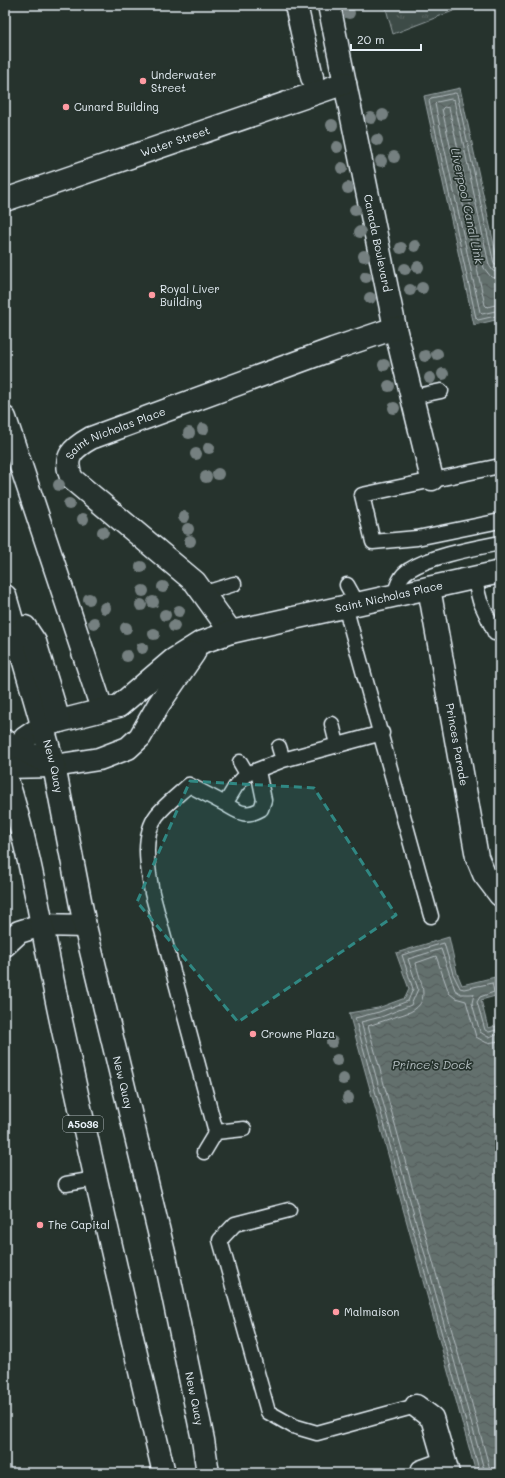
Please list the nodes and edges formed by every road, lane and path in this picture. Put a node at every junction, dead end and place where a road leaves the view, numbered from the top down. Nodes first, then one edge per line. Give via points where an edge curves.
1 (296, 5) edge
2 (329, 5) edge
3 (312, 77) dead end
4 (345, 83) junction
5 (5, 200) edge
6 (396, 328) junction
7 (441, 391) dead end
8 (412, 397) junction
9 (5, 418) edge
10 (500, 466) edge
11 (432, 479) junction
12 (500, 521) edge
13 (500, 543) edge
14 (500, 572) edge
15 (474, 578) junction
16 (234, 584) dead end
17 (429, 588) junction
18 (205, 593) junction
19 (394, 596) junction
20 (6, 598) edge
21 (349, 598) junction
22 (231, 632) junction
23 (500, 632) edge
24 (200, 643) junction
25 (98, 697) dead end
26 (52, 723) junction
27 (332, 724) dead end
28 (382, 733) junction
29 (337, 744) junction
30 (8, 755) edge
31 (240, 762) dead end
32 (54, 766) junction
33 (253, 773) junction
34 (5, 774) edge
35 (225, 804) junction
36 (500, 895) edge
37 (431, 916) dead end
38 (41, 925) junction
39 (85, 926) junction
40 (5, 945) edge
41 (244, 1129) dead end
42 (216, 1132) junction
43 (204, 1152) dead end
44 (95, 1179) junction
45 (66, 1184) dead end
46 (289, 1210) dead end
47 (416, 1406) joint
48 (446, 1466) edge
49 (419, 1468) dead end
50 (164, 1473) edge
51 (208, 1473) edge

1 - 3 main road
2 - 4 main road, Canada Boulevard
4 - 5 main road, Water Street
4 - 6 main road, Canada Boulevard
6 - 8 main road, Canada Boulevard
6 - 18 main road, Saint Nicholas Place via 118,427 91,438 73,450 68,458 67,468 72,479
7 - 8 lane
8 - 11 main road, Canada Boulevard
9 - 25 main road
10 - 11 lane
11 - 12 lane via 362,494 372,542 417,538
13 - 19 lane via 440,558 408,570 398,582
14 - 15 main road, Saint Nicholas Place
15 - 17 main road, Saint Nicholas Place
15 - 23 lane via 480,601 495,633
16 - 18 lane
17 - 19 main road, Saint Nicholas Place
17 - 36 main road, Princes Parade via 477,857 484,874
18 - 22 main road, Saint Nicholas Place
19 - 21 main road, Saint Nicholas Place
20 - 26 main road, New Quay
21 - 22 main road, Saint Nicholas Place
21 - 28 lane
22 - 24 main road, Saint Nicholas Place
24 - 26 main road, Saint Nicholas Place via 173,660 118,706
24 - 32 main road via 140,737 128,748 99,759
26 - 30 main road, Saint Nicholas Place via 25,738
26 - 32 main road, New Quay
27 - 29 lane
28 - 29 lane
28 - 37 lane
29 - 33 lane via 281,754
30 - 32 main road
31 - 33 lane
32 - 39 main road, New Quay
33 - 35 lane via 236,786
33 - 35 lane via 264,800 261,809 252,814 243,814
34 - 38 main road, A5036 via 32,872
35 - 42 lane via 189,785 156,816 148,832 148,870 152,893
38 - 39 main road
38 - 40 main road via 19,932
38 - 44 main road, A5036
39 - 51 main road, New Quay via 166,1261
41 - 42 lane
42 - 43 lane
44 - 45 lane
44 - 50 main road, A5036
46 - 47 lane via 235,1224 220,1240 268,1412 293,1426 317,1433
47 - 48 main road via 432,1418
48 - 49 lane

